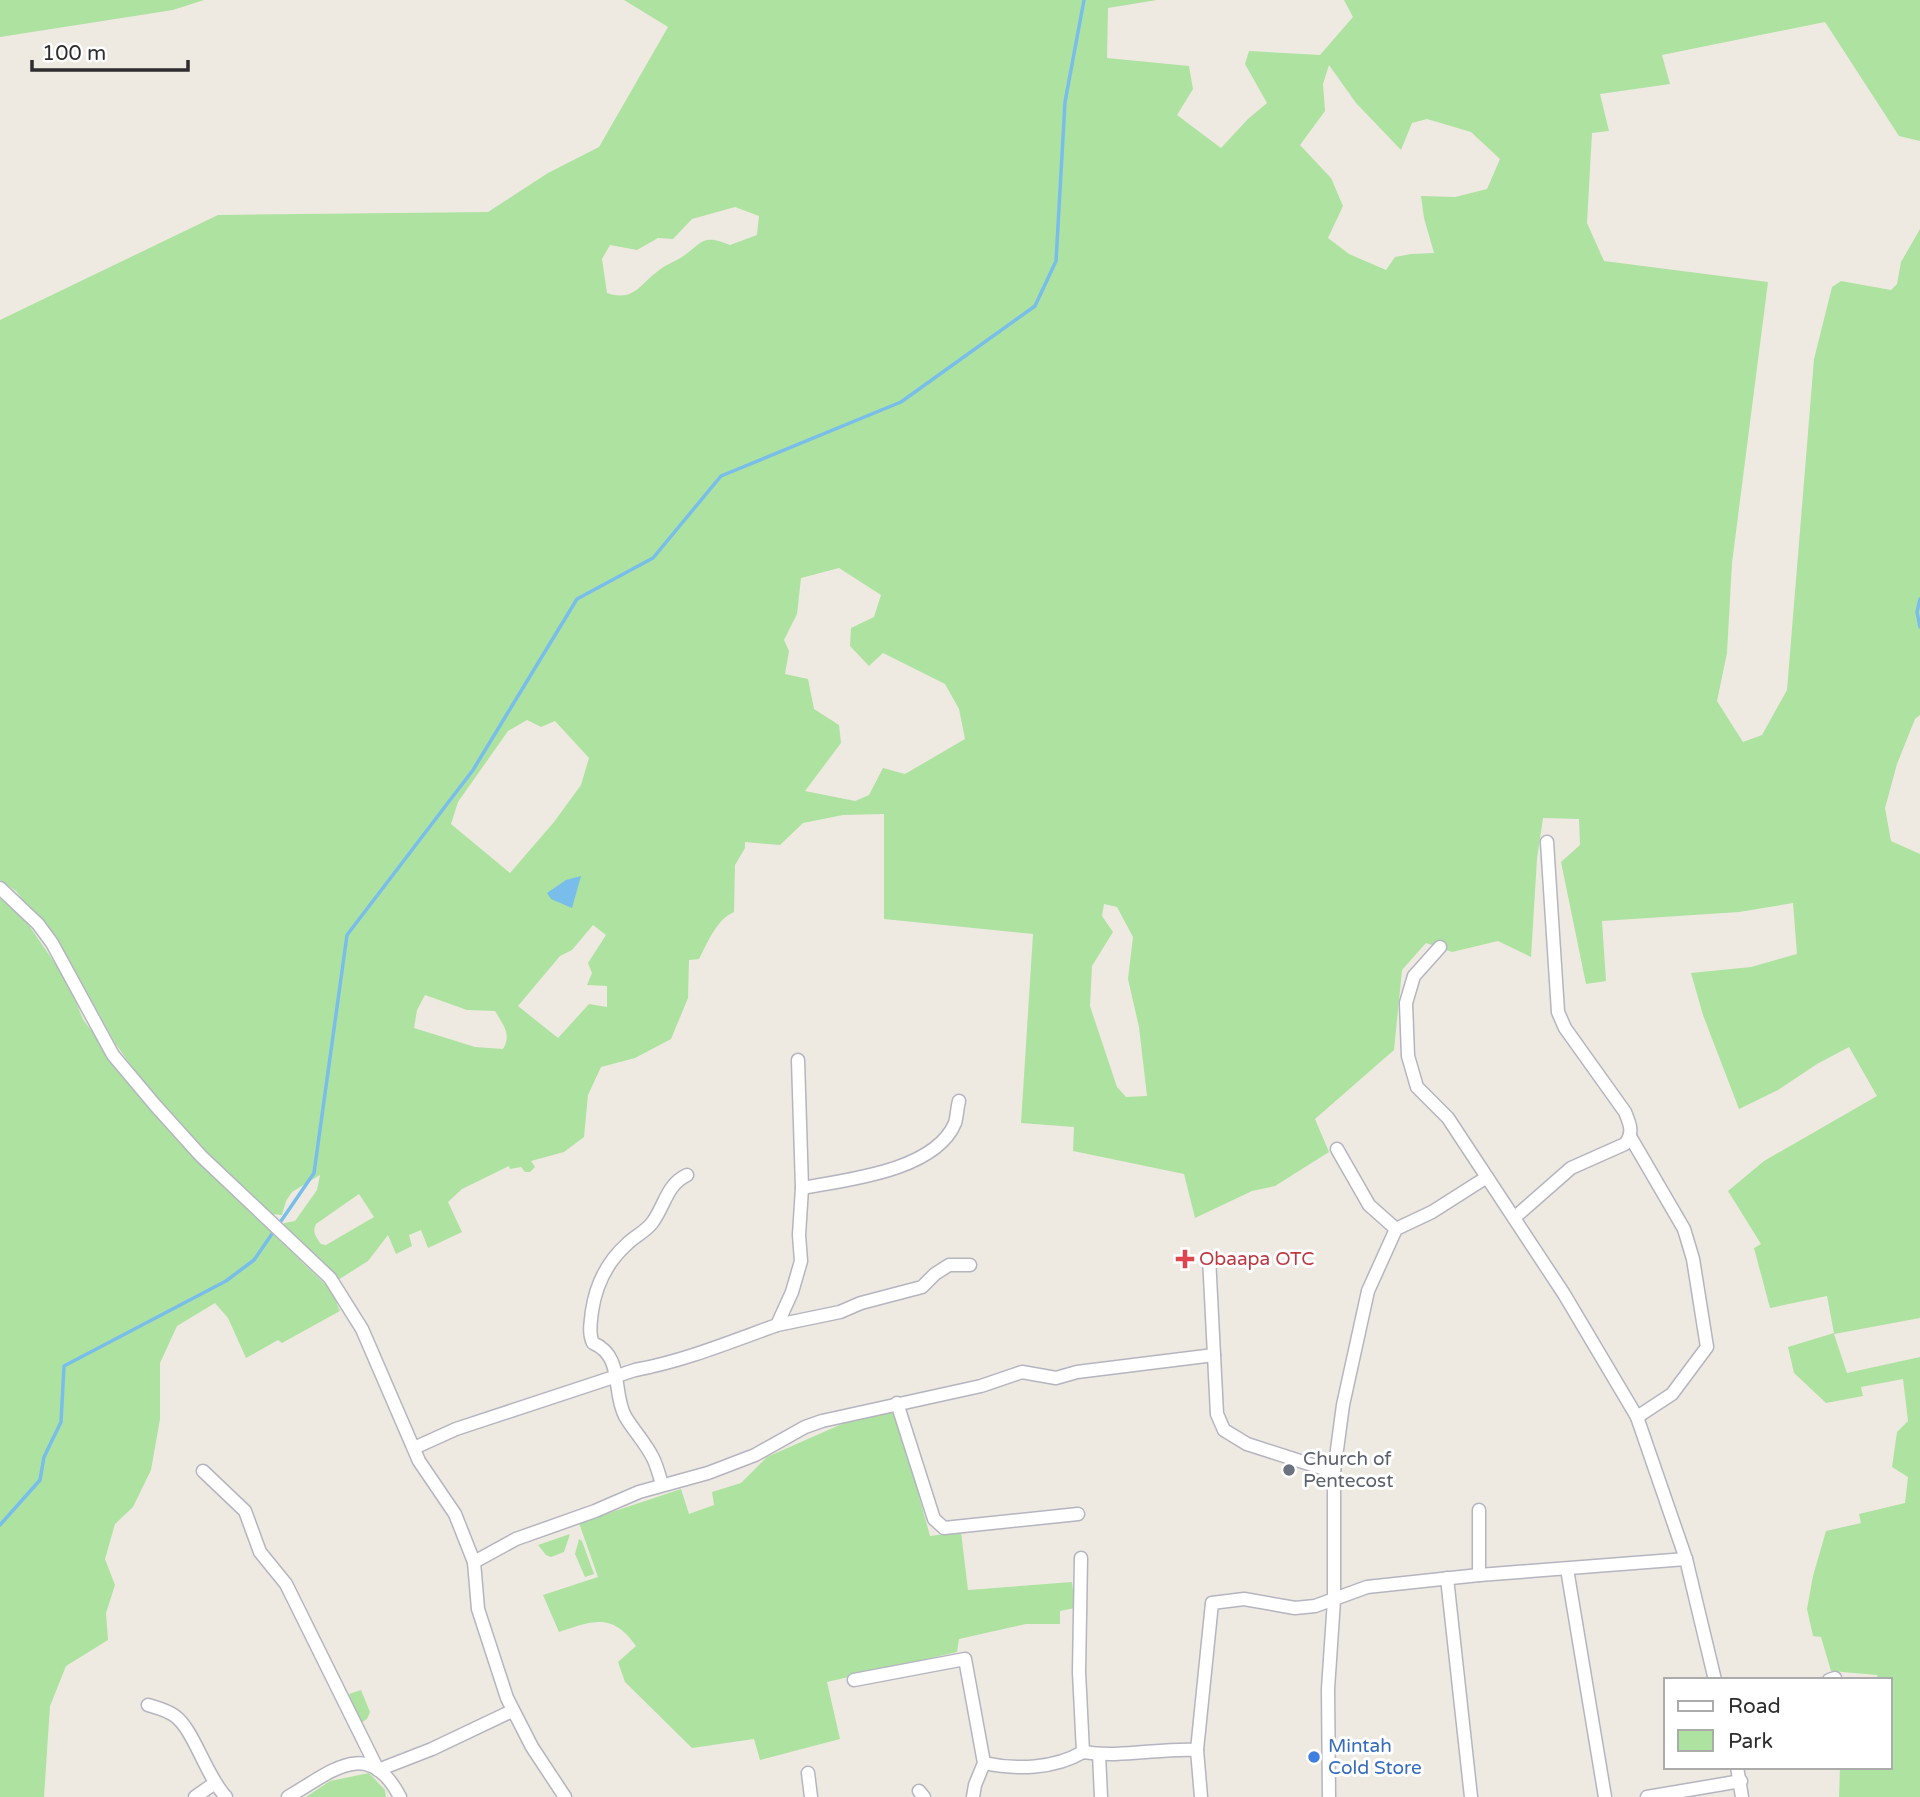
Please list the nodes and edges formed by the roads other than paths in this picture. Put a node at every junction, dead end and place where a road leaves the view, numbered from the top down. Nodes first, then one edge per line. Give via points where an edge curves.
1 (1547, 842) dead end
2 (0, 888) edge
3 (1440, 947) dead end
4 (798, 1060) dead end
5 (959, 1101) dead end
6 (1630, 1138) junction
7 (1337, 1149) dead end
8 (687, 1175) dead end
9 (1487, 1177) junction
10 (802, 1188) junction
11 (1514, 1218) junction
12 (1396, 1229) junction
13 (1209, 1257) dead end
14 (970, 1265) dead end
15 (777, 1325) junction
16 (1214, 1354) junction
17 (617, 1376) junction
18 (897, 1403) junction
19 (1637, 1417) junction
20 (414, 1448) junction
21 (203, 1471) dead end
22 (1334, 1472) junction
23 (662, 1484) junction
24 (1479, 1510) dead end
25 (1078, 1514) dead end
26 (1081, 1558) dead end
27 (1686, 1559) junction
28 (474, 1562) junction
29 (1567, 1569) junction
30 (1479, 1575) junction
31 (1447, 1578) junction
32 (1334, 1600) junction
33 (1715, 1678) edge
34 (854, 1680) dead end
35 (148, 1706) dead end
36 (512, 1711) junction
37 (1197, 1750) junction
38 (1083, 1752) junction
39 (1099, 1755) junction
40 (984, 1763) junction
41 (1738, 1769) edge
42 (378, 1770) junction
43 (808, 1773) dead end
44 (1741, 1781) junction
45 (215, 1783) junction
46 (195, 1797) edge
47 (226, 1797) edge
48 (288, 1797) edge
49 (400, 1797) edge
50 (565, 1797) edge
51 (811, 1797) edge
52 (973, 1797) edge
53 (1101, 1797) edge
54 (1201, 1797) edge
55 (1329, 1797) edge
56 (1471, 1797) edge
57 (1605, 1797) edge
58 (1647, 1797) edge
59 (1742, 1797) edge

1 - 6 street via 1558,1012 1625,1112
2 - 20 street via 52,943 113,1055 201,1156 330,1278 362,1329
3 - 9 street via 1414,976 1406,1003 1408,1056 1417,1087 1448,1118
4 - 10 street
5 - 10 street via 955,1123 941,1142 914,1160 877,1174
6 - 11 street via 1571,1168
6 - 19 street via 1684,1229 1707,1347 1672,1394
7 - 12 street via 1369,1205
8 - 17 street via 671,1186 659,1213 626,1244 597,1286 590,1337 611,1359
9 - 11 street
9 - 12 street
10 - 15 street via 801,1261
11 - 19 street
12 - 22 street via 1368,1291 1343,1405
13 - 16 street
14 - 15 street via 949,1265 922,1287
15 - 17 street via 704,1352
16 - 18 street via 1056,1378 1022,1373
16 - 22 street via 1217,1414 1224,1430 1247,1444
17 - 20 street via 456,1429
17 - 23 street via 624,1414 654,1459
18 - 23 street via 813,1424 755,1455
18 - 25 street via 934,1519 944,1528
19 - 27 street
20 - 28 street via 455,1514
21 - 42 street via 245,1511 260,1552 286,1584
22 - 32 street
23 - 28 street via 516,1539
24 - 30 street
26 - 38 street
27 - 29 street
27 - 33 street
28 - 36 street via 482,1626
29 - 30 street
29 - 57 street
30 - 31 street
31 - 32 street via 1367,1587
31 - 56 street
32 - 37 street via 1295,1608 1244,1599 1212,1603
32 - 55 street via 1328,1689
34 - 40 street via 965,1659
35 - 45 street via 177,1717
36 - 42 street
36 - 50 street
37 - 39 street
37 - 54 street
38 - 39 street
38 - 40 street via 1046,1765 1004,1768
39 - 53 street
40 - 52 street
41 - 44 street
42 - 48 street via 358,1762 343,1765
42 - 49 street
43 - 51 street
44 - 58 street
44 - 59 street
45 - 46 street
45 - 47 street

